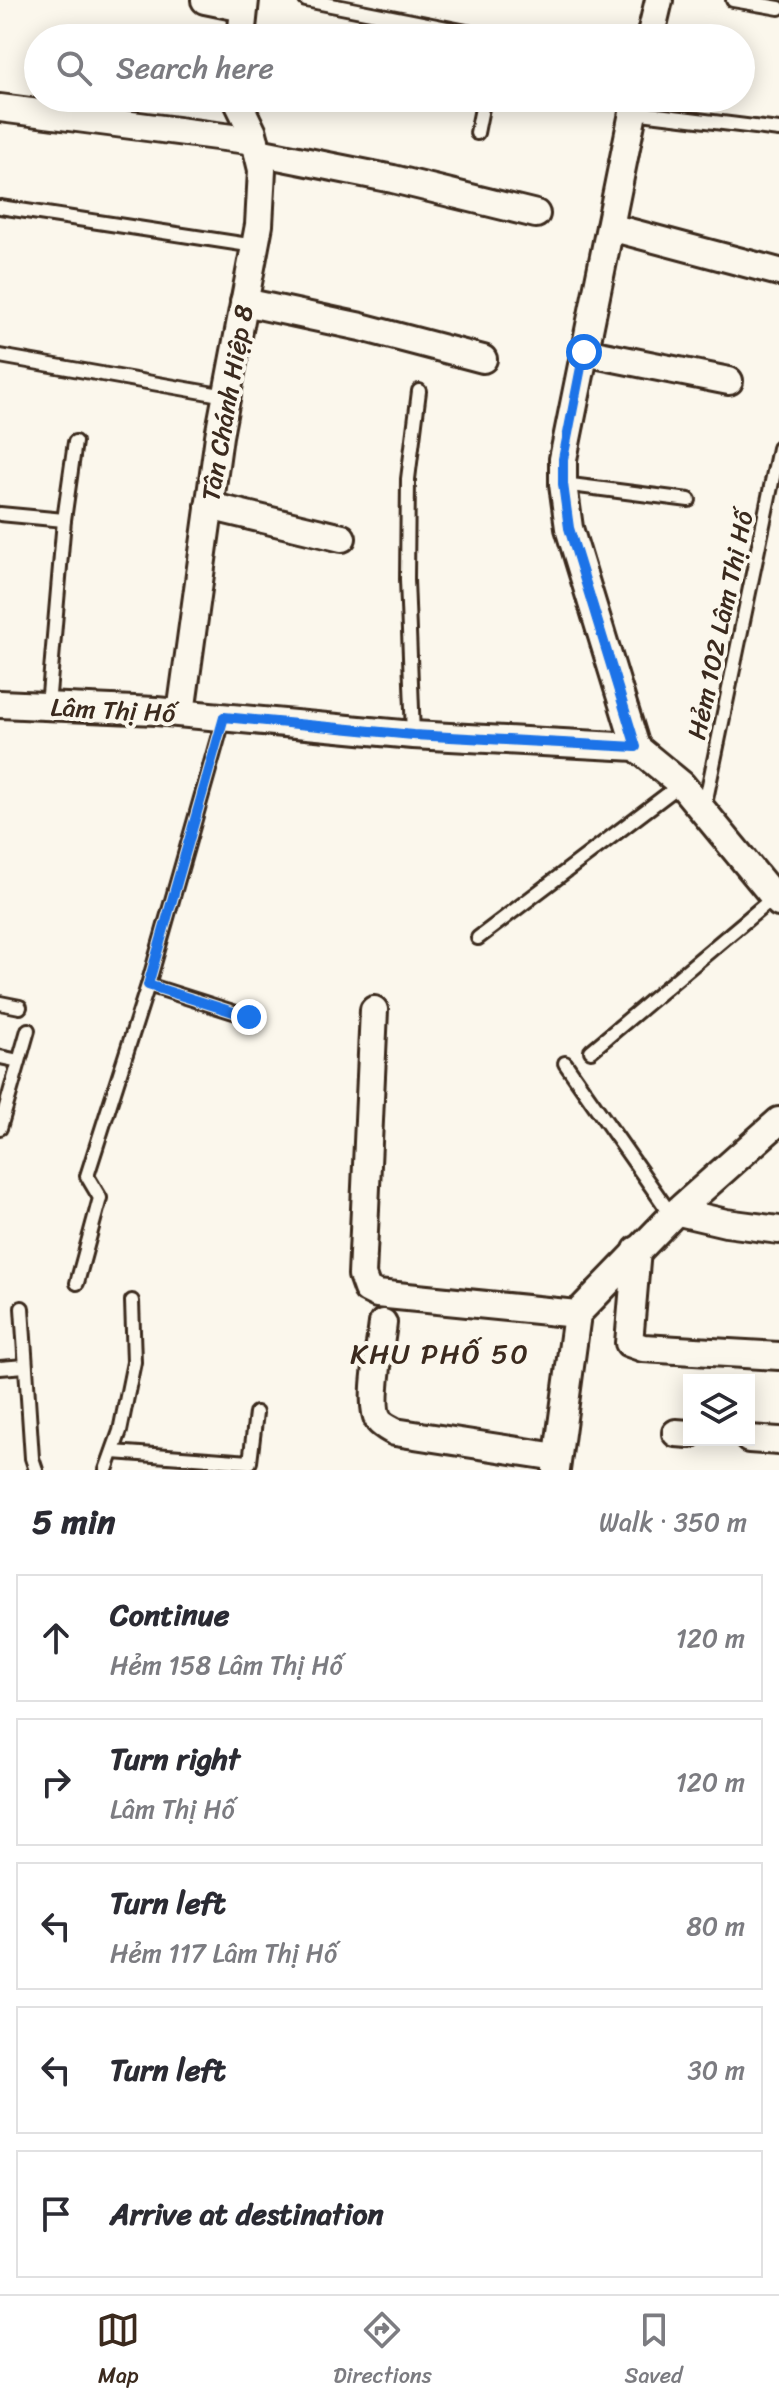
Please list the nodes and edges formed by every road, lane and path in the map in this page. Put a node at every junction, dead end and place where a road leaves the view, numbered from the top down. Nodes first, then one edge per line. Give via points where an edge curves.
1 (205, 0) edge
2 (306, 0) edge
3 (659, 0) edge
4 (733, 0) edge
5 (245, 4) edge
6 (354, 4) edge
7 (779, 8) edge
8 (243, 24) edge
9 (441, 24) edge
10 (653, 24) edge
11 (0, 108) edge
12 (24, 112) edge
13 (27, 112) edge
14 (242, 112) edge
15 (481, 112) edge
16 (634, 112) edge
17 (675, 112) edge
18 (779, 130) edge
19 (477, 133) dead end
20 (256, 147) junction
21 (0, 207) edge
22 (536, 214) dead end
23 (610, 227) junction
24 (255, 246) junction
25 (779, 272) edge
26 (244, 302) junction
27 (584, 352) junction
28 (0, 356) edge
29 (483, 359) dead end
30 (729, 381) dead end
31 (419, 391) dead end
32 (226, 396) junction
33 (75, 442) dead end
34 (779, 448) edge
35 (563, 484) junction
36 (689, 500) dead end
37 (209, 506) junction
38 (0, 514) edge
39 (64, 520) junction
40 (342, 538) dead end
41 (0, 704) edge
42 (48, 706) junction
43 (181, 713) junction
44 (224, 717) junction
45 (413, 735) junction
46 (636, 747) junction
47 (681, 784) junction
48 (704, 809) junction
49 (776, 900) edge
50 (478, 938) dead end
51 (148, 985) junction
52 (0, 1003) edge
53 (20, 1007) dead end
54 (374, 1010) dead end
55 (249, 1017) dead end
56 (28, 1030) dead end
57 (591, 1051) dead end
58 (0, 1057) edge
59 (19, 1061) junction
60 (565, 1063) dead end
61 (779, 1121) edge
62 (0, 1128) edge
63 (676, 1214) junction
64 (779, 1230) edge
65 (637, 1250) junction
66 (77, 1283) dead end
67 (132, 1301) dead end
68 (22, 1308) dead end
69 (577, 1314) junction
70 (383, 1323) dead end
71 (779, 1356) edge
72 (25, 1366) junction
73 (0, 1368) edge
74 (256, 1413) dead end
75 (755, 1439) edge
76 (779, 1441) edge
77 (113, 1452) junction
78 (557, 1463) edge
79 (36, 1470) edge
80 (106, 1470) edge

1 - 5 street
2 - 6 lane
3 - 10 street
4 - 7 lane
5 - 8 street
6 - 9 lane
11 - 12 street
13 - 20 street
14 - 20 street, Tân Chánh Hiệp 8
15 - 19 lane
16 - 23 street
17 - 18 lane
20 - 22 street
20 - 24 street, Tân Chánh Hiệp 8 via 262,170
21 - 24 lane
23 - 25 street
23 - 27 street
24 - 26 street, Tân Chánh Hiệp 8
26 - 29 street
26 - 32 street, Tân Chánh Hiệp 8
27 - 30 street
27 - 35 street
28 - 32 lane
31 - 45 lane via 408,479
32 - 37 street, Tân Chánh Hiệp 8
33 - 39 lane
34 - 48 lane, Hẻm 102 Lâm Thị Hố
35 - 36 lane
35 - 46 street via 569,528
37 - 40 street
37 - 43 street, Tân Chánh Hiệp 8
38 - 39 lane
39 - 42 lane
41 - 42 street, Lâm Thị Hố
42 - 43 street, Lâm Thị Hố
43 - 44 street, Lâm Thị Hố
44 - 45 street, Lâm Thị Hố
44 - 51 lane
45 - 46 street, Lâm Thị Hố
46 - 47 street
47 - 48 street
47 - 50 lane
48 - 49 street
49 - 57 lane
51 - 55 lane
51 - 66 lane via 87,1176 100,1198
52 - 53 lane
54 - 69 street via 362,1275 367,1289
56 - 59 lane
58 - 59 lane
59 - 62 lane
60 - 63 lane
61 - 63 street
63 - 64 street
63 - 65 street
65 - 69 street
65 - 71 street via 629,1343
67 - 77 lane via 134,1362
68 - 72 lane
69 - 78 street
70 - 78 street via 374,1407 387,1428
72 - 73 lane
72 - 79 lane
74 - 77 lane via 250,1462
75 - 76 street
77 - 80 lane

